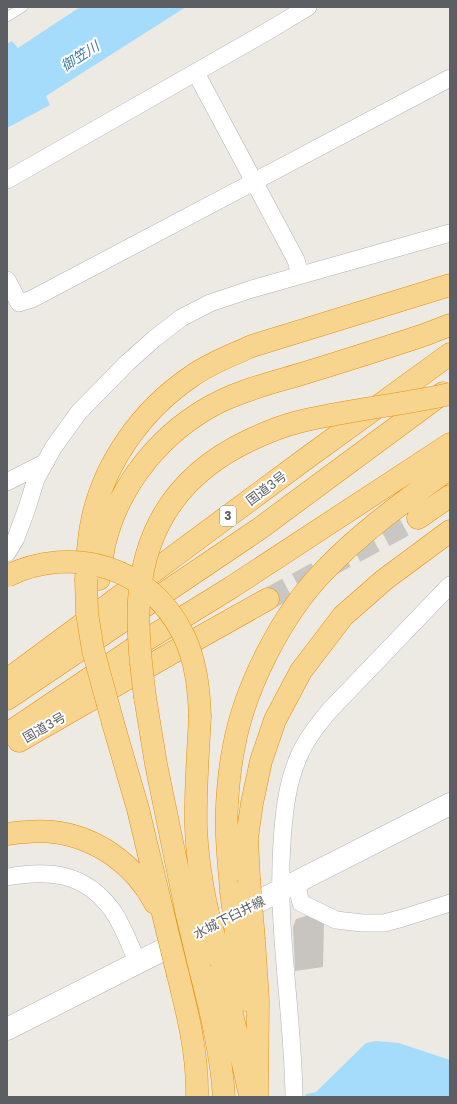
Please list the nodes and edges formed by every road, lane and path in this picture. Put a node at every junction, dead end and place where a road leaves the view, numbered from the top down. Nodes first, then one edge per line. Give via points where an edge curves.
1 (22, 7) edge
2 (308, 7) edge
3 (7, 17) edge
4 (196, 73) junction
5 (450, 78) edge
6 (7, 180) edge
7 (254, 182) junction
8 (450, 233) edge
9 (300, 275) junction
10 (7, 280) edge
11 (450, 285) edge
12 (450, 325) edge
13 (450, 354) edge
14 (450, 388) edge
15 (450, 394) edge
16 (450, 444) edge
17 (46, 462) junction
18 (450, 468) edge
19 (7, 482) edge
20 (450, 496) edge
21 (418, 518) tunnel mouth
22 (450, 531) edge
23 (7, 553) edge
24 (7, 576) edge
25 (93, 579) junction
26 (450, 585) edge
27 (268, 599) tunnel mouth
28 (7, 680) edge
29 (7, 698) edge
30 (7, 734) edge
31 (7, 748) edge
32 (450, 804) edge
33 (7, 834) edge
34 (7, 877) edge
35 (240, 885) junction
36 (288, 886) junction
37 (450, 903) edge
38 (165, 922) junction
39 (237, 950) junction
40 (138, 963) junction
41 (7, 1029) edge
42 (197, 1097) edge
43 (224, 1097) edge
44 (250, 1097) edge
45 (254, 1097) edge
46 (257, 1097) edge
47 (294, 1097) edge

1 - 3 lane
2 - 4 street
4 - 6 street
4 - 7 street
5 - 7 street
7 - 9 street via 296,260
7 - 10 street via 32,299 20,303
8 - 9 street
9 - 17 street via 210,303 181,318 127,363 79,412
11 - 25 highway via 252,346 192,376 169,393 149,412 129,438 112,465 100,492 87,550
12 - 25 highway via 417,338 252,389 220,401 191,418 166,439 141,466 124,493 112,520
13 - 28 highway, 国道3号 / 3
14 - 29 highway via 259,529
15 - 43 highway, bridge via 297,422 237,446 211,462 172,500 149,547 139,599 138,627 145,697 157,772 187,915 214,1022
16 - 30 highway via 232,587 146,640
17 - 19 street
17 - 23 street via 36,480 16,538
18 - 35 highway via 350,545 323,572 286,619 255,680 242,713 236,739 226,808 227,845
20 - 21 highway
22 - 35 highway via 384,580 343,616 301,672 275,720 261,761
24 - 39 highway, bridge via 41,564 62,562 84,562 108,568 128,575 146,587 174,618 191,654 199,695 196,828 206,905
25 - 38 highway, bridge via 102,684 138,809
26 - 36 street via 330,710 299,755 284,812 280,864
27 - 31 highway, 国道3号
32 - 36 main road, 水城下臼井線
33 - 38 highway via 53,832 99,845 118,858 134,874 150,894
34 - 40 street via 26,873 52,874 77,880 96,892 113,911
35 - 39 highway, bridge
36 - 37 street via 301,903 336,920 362,923 384,923
36 - 40 main road, 水城下臼井線
36 - 47 street via 282,938
38 - 42 highway, bridge via 191,1027 198,1078
39 - 44 highway
39 - 45 highway via 246,1007
39 - 46 highway via 258,1000
40 - 41 main road, 水城下臼井線

